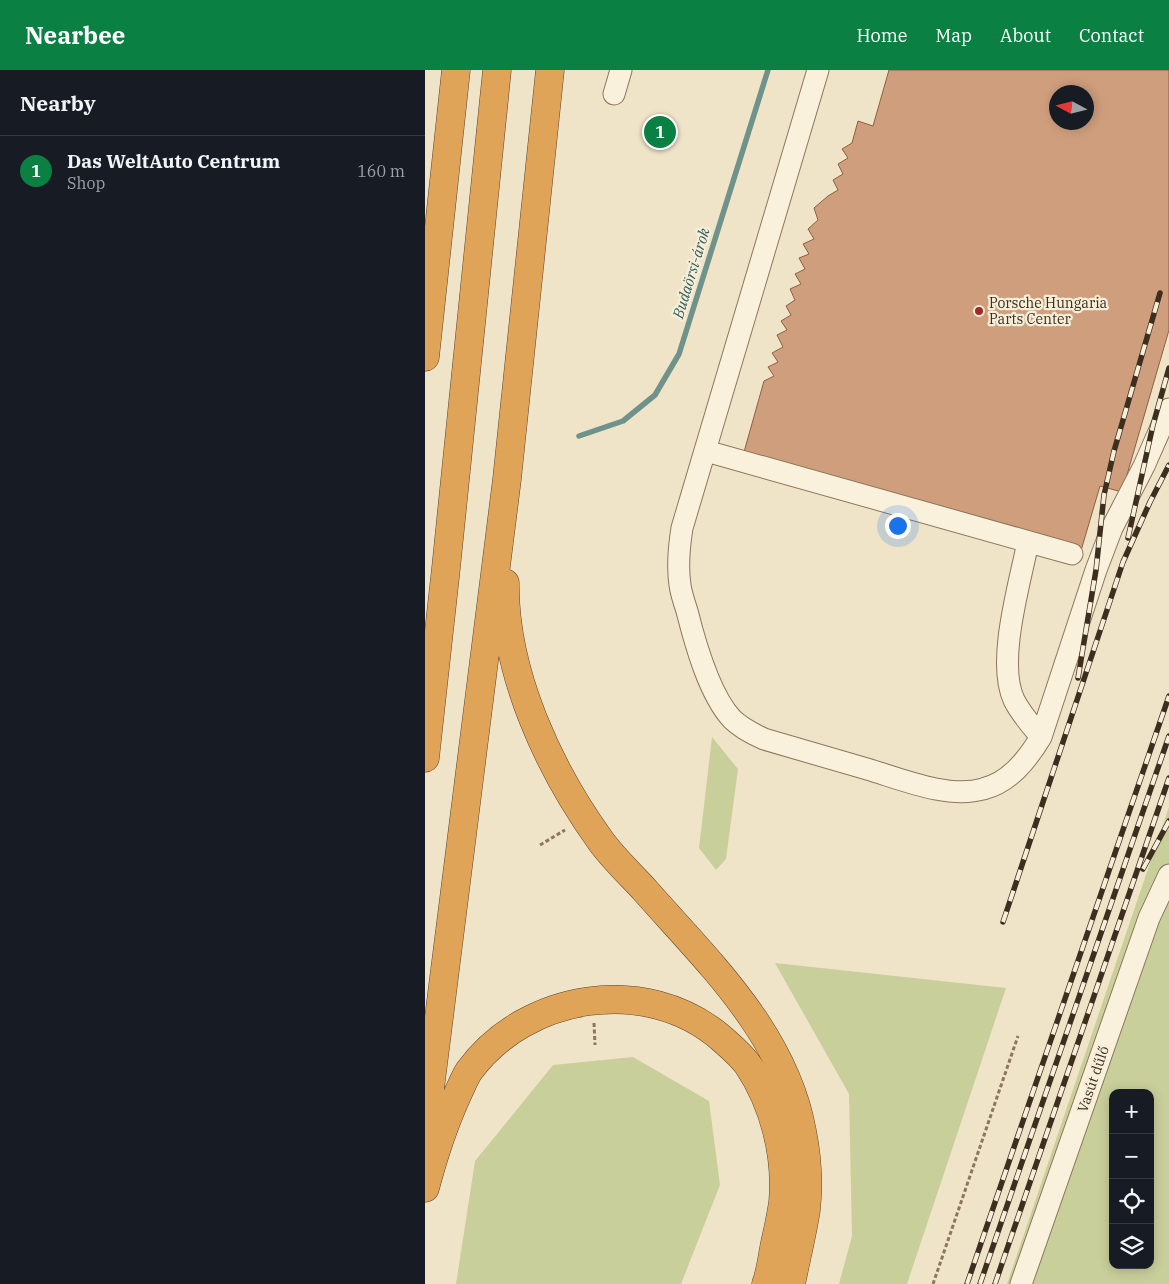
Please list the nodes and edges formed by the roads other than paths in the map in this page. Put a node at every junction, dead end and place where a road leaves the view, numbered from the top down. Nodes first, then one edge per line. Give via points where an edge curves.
1 (455, 70) edge
2 (497, 70) edge
3 (549, 70) edge
4 (621, 70) edge
5 (818, 70) edge
6 (614, 94) dead end
7 (425, 358) edge
8 (1169, 409) edge
9 (706, 451) junction
10 (507, 479) junction
11 (1029, 542) junction
12 (1071, 554) dead end
13 (1041, 737) junction
14 (425, 758) edge
15 (1169, 875) edge
16 (425, 1128) edge
17 (425, 1188) edge
18 (767, 1284) edge
19 (791, 1284) edge
20 (1021, 1284) edge

1 - 7 highway
2 - 14 highway
3 - 10 highway
4 - 6 street
5 - 9 street
8 - 13 street via 1112,528
9 - 11 street
9 - 13 street via 683,528 678,555 680,585 707,674 732,719 748,732 764,739 923,785 965,792 983,789 1015,772
10 - 16 highway
10 - 19 highway via 505,597 510,638 521,683 553,763 601,841 730,986 751,1015 787,1080 797,1108 807,1168 806,1209
11 - 12 street
11 - 13 street via 1009,630 1009,684 1023,716
15 - 20 street, Vasút dűlő via 1149,918
17 - 18 highway via 436,1147 468,1072 506,1034 567,1005 617,999 667,1008 692,1018 731,1046 747,1063 768,1102 781,1154 783,1202

